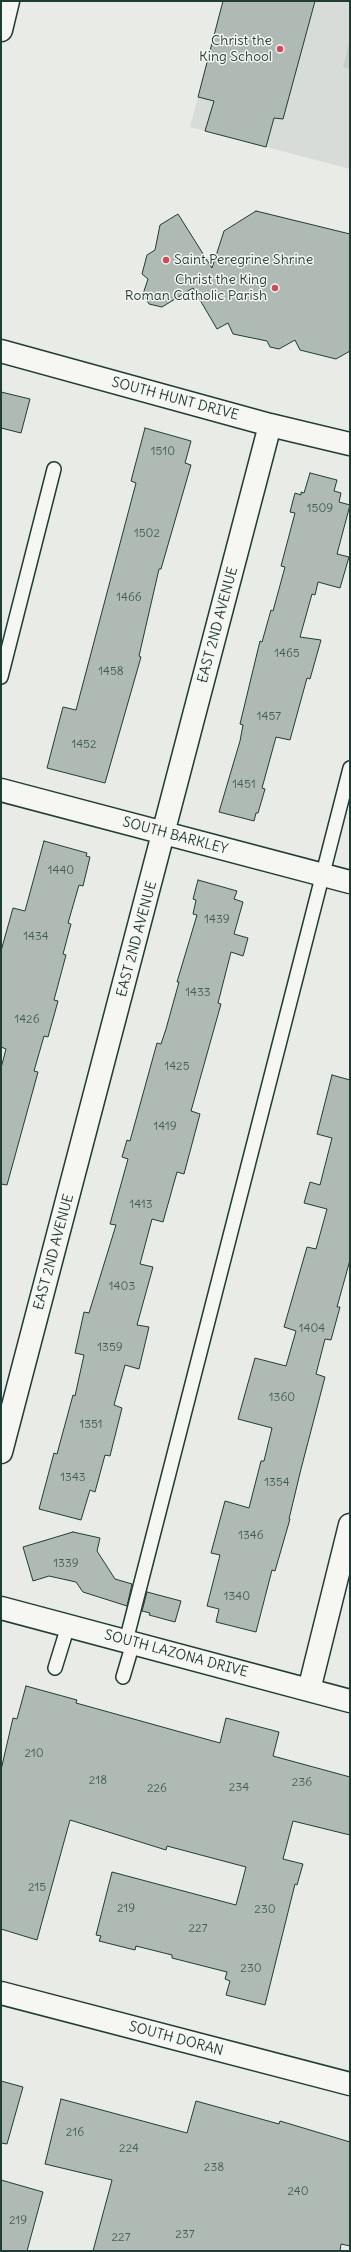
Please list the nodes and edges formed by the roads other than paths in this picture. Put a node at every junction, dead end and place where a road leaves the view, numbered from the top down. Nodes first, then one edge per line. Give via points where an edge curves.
1 (8, 1) edge
2 (1, 30) edge
3 (1, 352) edge
4 (270, 425) junction
5 (350, 444) edge
6 (54, 469) dead end
7 (1, 677) edge
8 (350, 768) edge
9 (1, 790) edge
10 (164, 834) junction
11 (323, 875) junction
12 (350, 882) edge
13 (1, 1452) edge
14 (350, 1525) edge
15 (1, 1608) edge
16 (68, 1626) junction
17 (130, 1642) junction
18 (56, 1668) dead end
19 (123, 1677) dead end
20 (309, 1690) junction
21 (350, 1701) edge
22 (1, 1993) edge
23 (350, 2084) edge

1 - 2 street
3 - 4 street, SOUTH HUNT DRIVE
4 - 5 street, SOUTH HUNT DRIVE
4 - 10 street, EAST 2ND AVENUE
6 - 7 lane
8 - 11 lane
9 - 10 street, SOUTH BARKLEY
10 - 11 street, SOUTH BARKLEY
10 - 13 street, EAST 2ND AVENUE
11 - 12 street, SOUTH BARKLEY
11 - 17 lane
14 - 20 street
15 - 16 street, SOUTH LAZONA DRIVE
16 - 17 street, SOUTH LAZONA DRIVE
16 - 18 lane
17 - 19 lane
17 - 20 street, SOUTH LAZONA DRIVE
20 - 21 street, SOUTH LAZONA DRIVE
22 - 23 street, SOUTH DORAN

